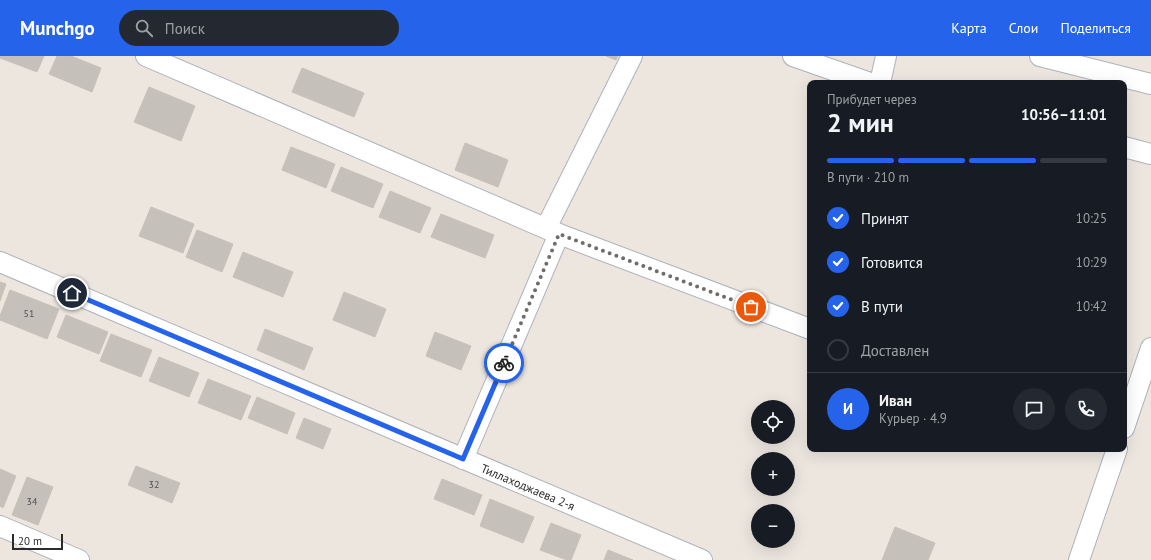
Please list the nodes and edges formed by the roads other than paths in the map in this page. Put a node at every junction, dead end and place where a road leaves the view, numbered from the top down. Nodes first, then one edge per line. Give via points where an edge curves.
1 (146, 56) edge
2 (632, 56) edge
3 (793, 56) edge
4 (886, 56) edge
5 (1040, 56) edge
6 (861, 80) edge
7 (881, 80) edge
8 (1151, 84) edge
9 (1127, 148) edge
10 (1151, 154) edge
11 (553, 231) junction
12 (0, 262) edge
13 (807, 328) edge
14 (1151, 348) edge
15 (1127, 419) edge
16 (1116, 452) edge
17 (463, 459) junction
18 (0, 526) edge
19 (79, 560) edge
20 (702, 560) edge
21 (1079, 560) edge

1 - 11 street
2 - 11 street
3 - 6 street
4 - 7 street
5 - 8 street
9 - 10 street
11 - 13 street
11 - 17 street
12 - 17 street, Тиллаходжаева 2-я
14 - 15 street
16 - 21 street
17 - 20 street, Тиллаходжаева 2-я
18 - 19 street

